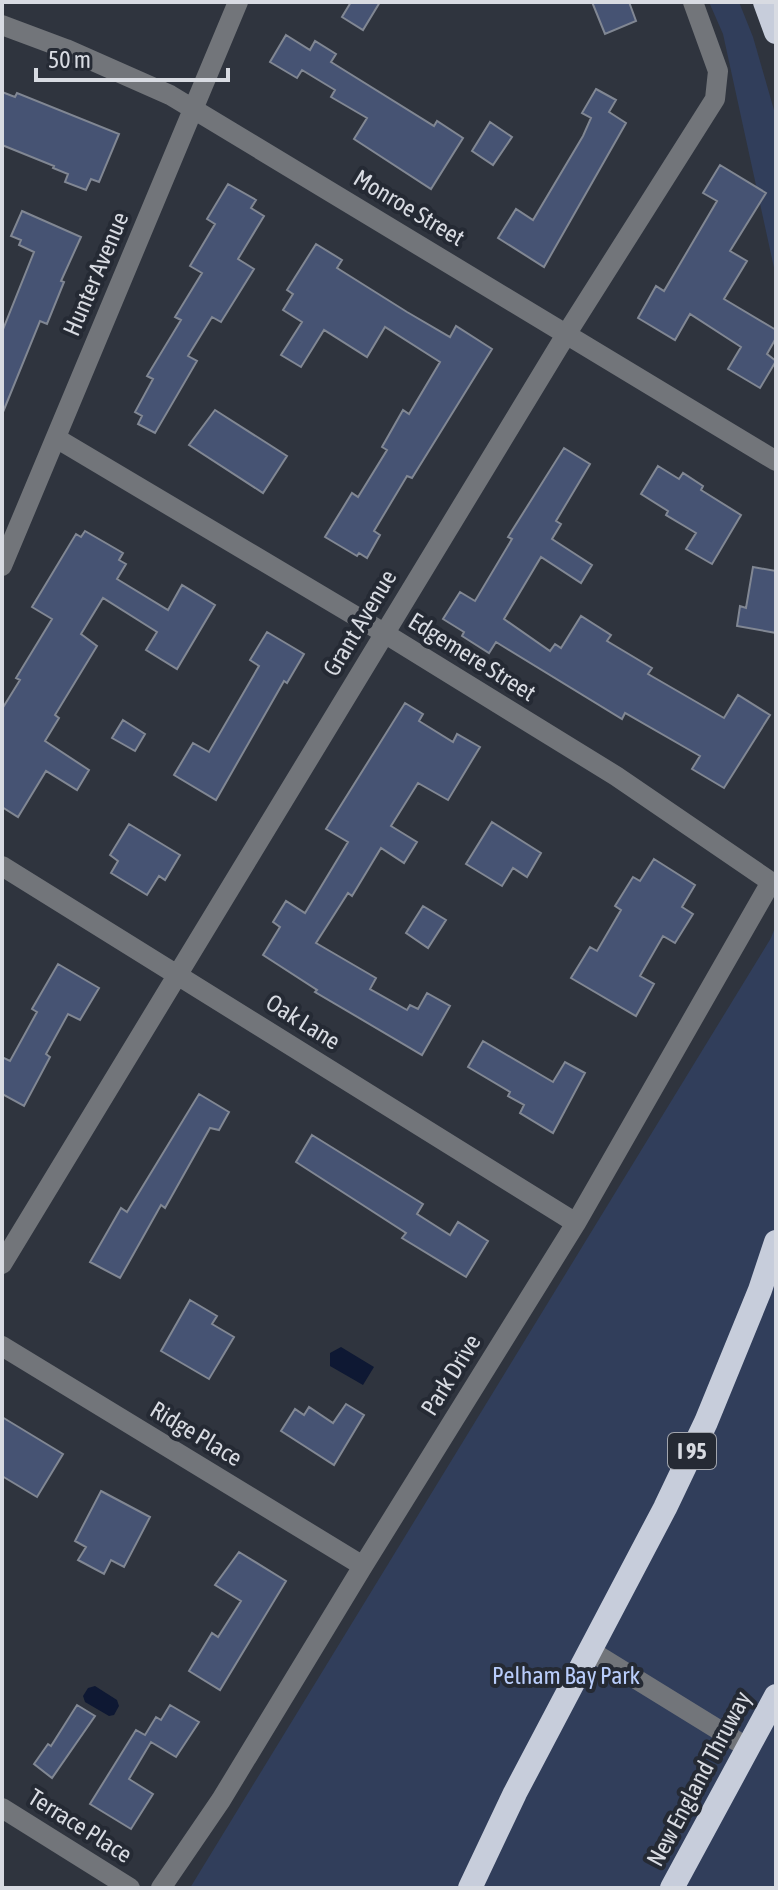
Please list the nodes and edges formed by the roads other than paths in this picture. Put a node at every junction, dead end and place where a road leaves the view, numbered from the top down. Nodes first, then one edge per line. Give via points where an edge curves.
1 (238, 2) edge
2 (693, 2) edge
3 (765, 2) edge
4 (2, 25) edge
5 (776, 32) edge
6 (193, 109) junction
7 (567, 333) junction
8 (56, 438) junction
9 (776, 461) edge
10 (2, 566) edge
11 (384, 633) junction
12 (2, 866) edge
13 (771, 882) joint
14 (178, 974) junction
15 (576, 1223) junction
16 (776, 1242) edge
17 (2, 1264) edge
18 (2, 1346) edge
19 (363, 1566) junction
20 (589, 1650) junction
21 (776, 1696) edge
22 (748, 1748) junction
23 (2, 1808) edge
24 (130, 1888) edge
25 (161, 1888) edge
26 (470, 1888) edge
27 (672, 1888) edge

1 - 6 street, Hunter Avenue
2 - 7 street, Grant Avenue via 718,71 715,99
3 - 5 highway
4 - 6 street, Monroe Street via 79,54
6 - 7 street, Monroe Street
6 - 8 street, Hunter Avenue
7 - 9 street, Monroe Street
7 - 11 street, Grant Avenue
8 - 10 street, Hunter Avenue
8 - 11 street, Edgemere Street
11 - 13 street, Edgemere Street via 616,776
11 - 14 street, Grant Avenue
12 - 14 street, Oak Lane
13 - 15 street, Park Drive
14 - 15 street, Oak Lane
14 - 17 street, Grant Avenue
15 - 19 street, Park Drive
16 - 20 highway, I 95 via 706,1422
18 - 19 street, Ridge Place
19 - 25 street, Park Drive via 221,1800
20 - 22 street
20 - 26 highway, I 95
21 - 22 highway, New England Thruway
22 - 27 highway, New England Thruway
23 - 24 street, Terrace Place

